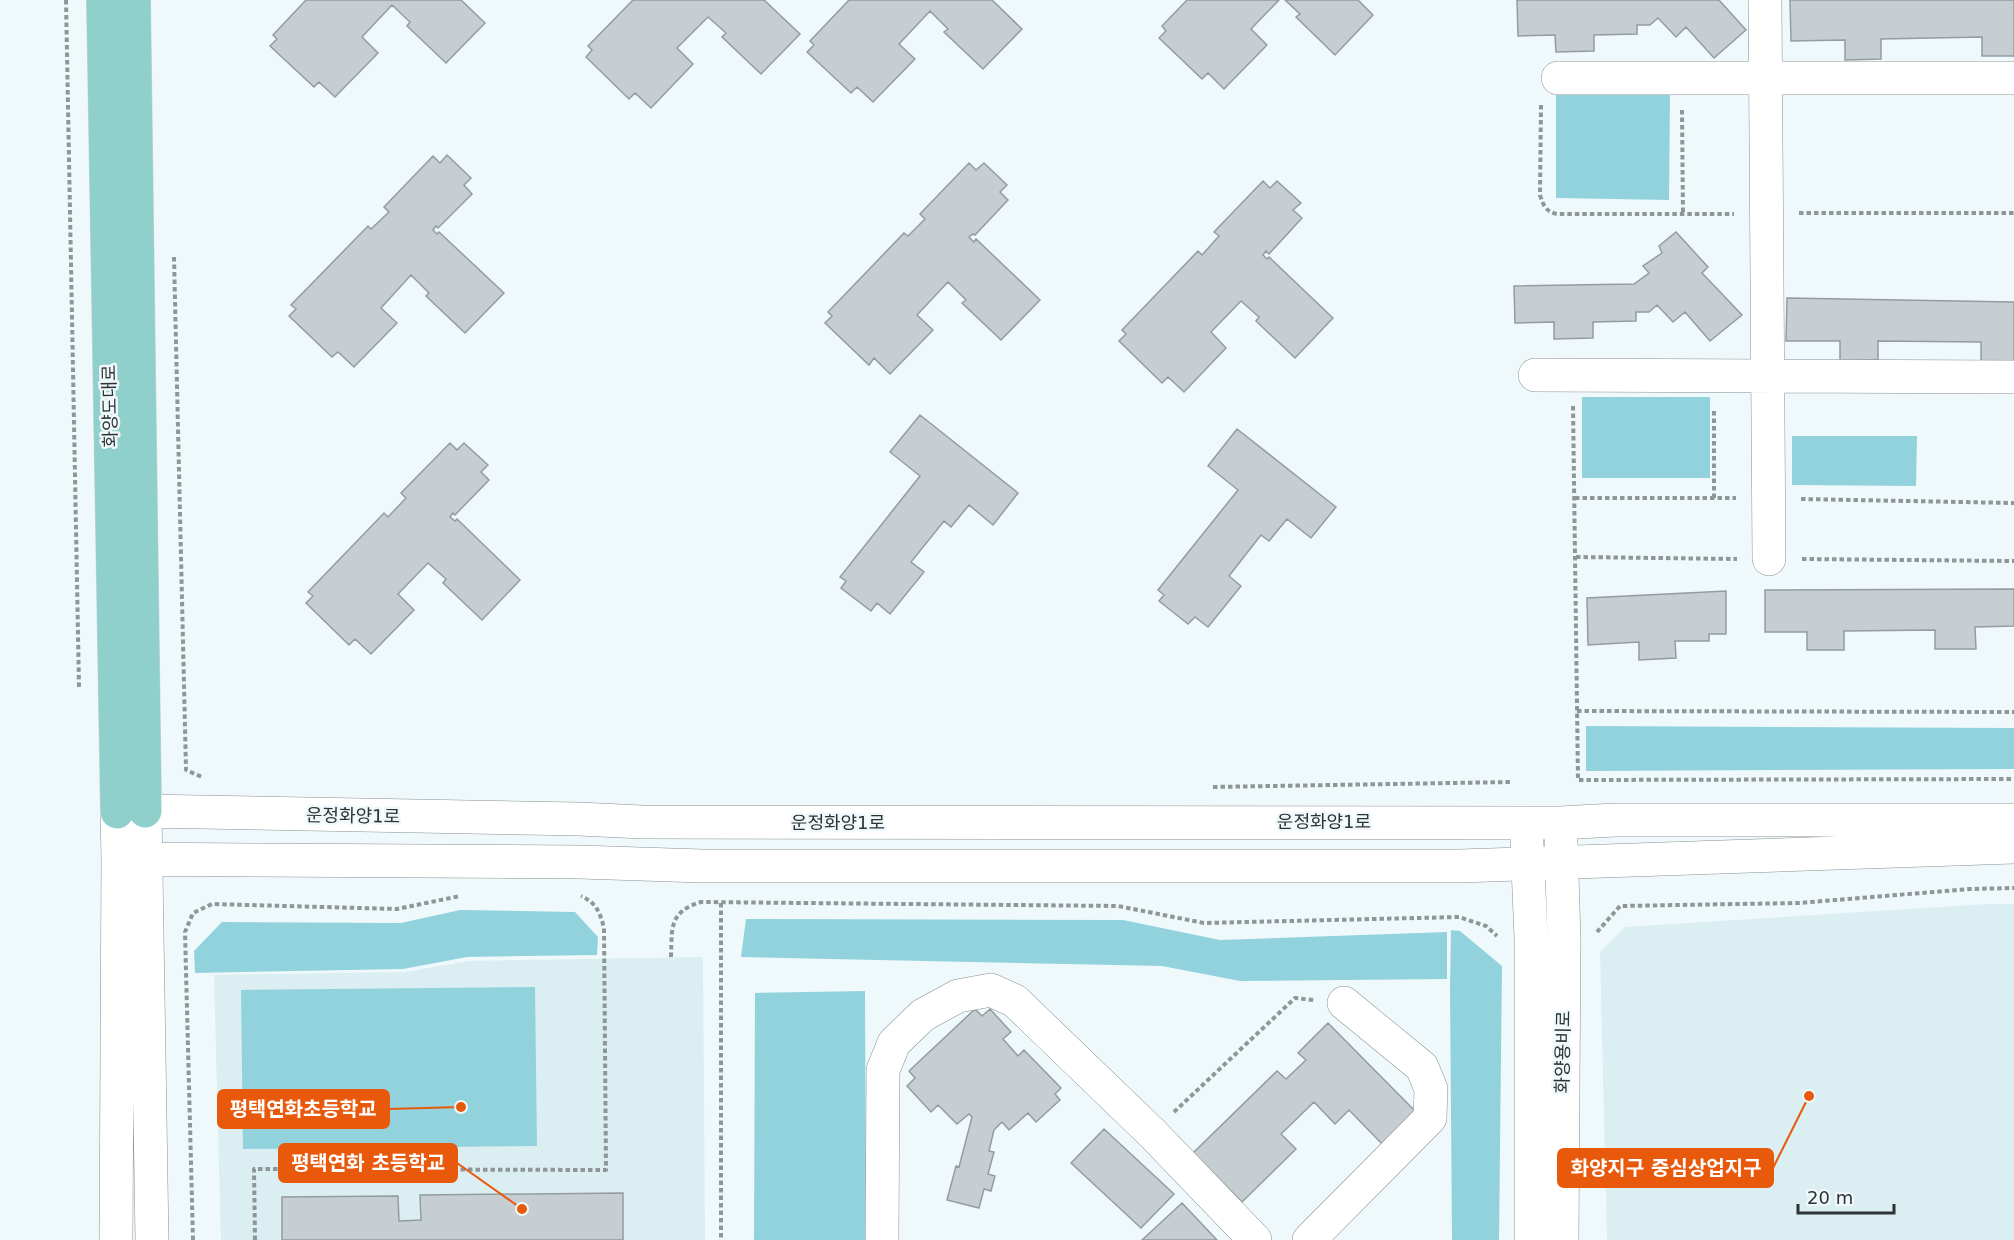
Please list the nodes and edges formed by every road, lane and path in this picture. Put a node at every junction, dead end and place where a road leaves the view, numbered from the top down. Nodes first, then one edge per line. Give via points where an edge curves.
1 (66, 0) edge
2 (103, 0) edge
3 (134, 0) edge
4 (1765, 0) edge
5 (1558, 78) joint
6 (2014, 78) edge
7 (1682, 79) junction
8 (1766, 79) junction
9 (1768, 213) junction
10 (2014, 213) edge
11 (1683, 214) junction
12 (174, 257) dead end
13 (1535, 375) dead end
14 (1573, 375) junction
15 (1714, 375) junction
16 (1769, 376) junction
17 (2014, 377) edge
18 (1575, 498) junction
19 (1714, 498) junction
20 (1769, 499) junction
21 (2014, 502) edge
22 (1769, 559) dead end
23 (79, 692) dead end
24 (1577, 711) junction
25 (2014, 712) edge
26 (186, 770) dead end
27 (2014, 779) edge
28 (1510, 782) dead end
29 (1201, 787) dead end
30 (131, 811) junction
31 (2014, 820) edge
32 (1527, 824) junction
33 (1560, 824) junction
34 (2014, 847) edge
35 (132, 859) junction
36 (1561, 863) junction
37 (1528, 865) junction
38 (2014, 888) edge
39 (461, 896) dead end
40 (571, 896) dead end
41 (721, 903) junction
42 (1591, 938) dead end
43 (1502, 942) dead end
44 (671, 957) dead end
45 (1344, 1003) joint
46 (1152, 1133) junction
47 (1315, 1238) edge
48 (116, 1240) edge
49 (152, 1240) edge
50 (193, 1240) edge
51 (255, 1240) edge
52 (721, 1240) edge
53 (882, 1240) edge
54 (1255, 1240) edge
55 (1531, 1240) edge
56 (1562, 1240) edge

1 - 23 path
2 - 30 main road, 화양도대로
3 - 30 main road, 화양도대로
4 - 8 street
5 - 7 street
5 - 11 path via 1543,86 1541,97 1540,195 1550,213
6 - 8 street
7 - 8 street
7 - 11 path
8 - 9 street
9 - 10 path
9 - 11 path
9 - 16 street
12 - 26 path
13 - 14 street
14 - 15 street
14 - 18 path
15 - 16 street
15 - 19 path
16 - 17 street
16 - 20 street
18 - 19 path
18 - 24 path
19 - 20 path
20 - 21 path
20 - 22 street
24 - 25 path
24 - 27 path via 1578,780
28 - 29 path
30 - 32 street, 운정화양1로 via 642,822
30 - 35 street
31 - 33 street, 운정화양1로 via 1615,820
32 - 33 street, 운정화양1로
32 - 37 street, 화양용비로
33 - 36 street, 화양용비로
34 - 36 street
35 - 37 street via 702,866
35 - 48 street
35 - 49 street
36 - 37 street
36 - 56 street, 화양용비로
37 - 55 street, 화양용비로
38 - 42 path via 1799,903 1620,906
39 - 50 path via 397,909 212,904 193,913 185,932
40 - 51 path via 591,901 600,912 604,928 606,1170 254,1169
41 - 43 path via 1118,906 1204,922 1459,917 1486,926
41 - 44 path via 687,906 675,918
41 - 52 path
45 - 46 path via 1295,998
45 - 47 street via 1422,1067 1431,1089 1430,1118
46 - 53 street via 1015,1001 991,990 958,996 923,1015 894,1043 884,1070
46 - 54 street

